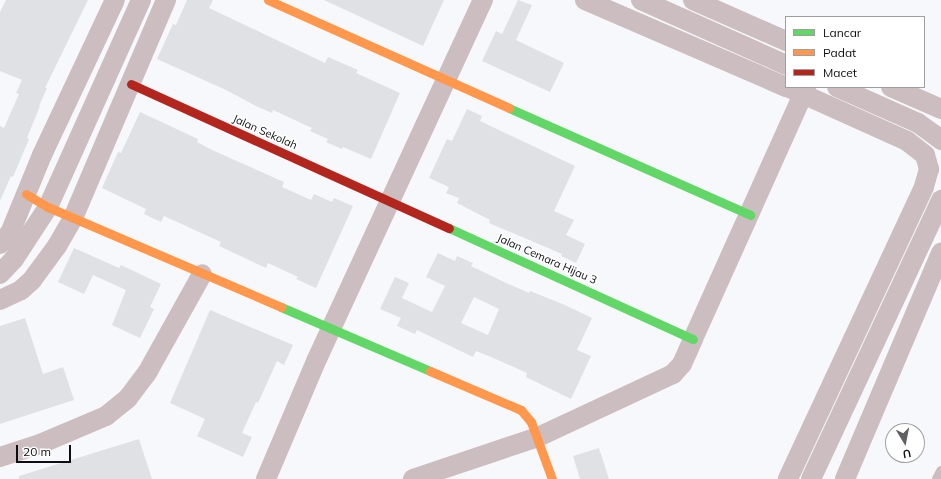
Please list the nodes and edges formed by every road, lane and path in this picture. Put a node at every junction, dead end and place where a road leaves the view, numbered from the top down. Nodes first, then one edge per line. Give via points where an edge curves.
1 (115, 0) edge
2 (166, 0) edge
3 (268, 0) edge
4 (483, 0) edge
5 (585, 0) edge
6 (642, 0) edge
7 (693, 0) edge
8 (138, 6) edge
9 (785, 41) edge
10 (785, 65) edge
11 (445, 80) junction
12 (131, 84) junction
13 (785, 84) edge
14 (839, 88) edge
15 (893, 88) edge
16 (796, 89) edge
17 (941, 109) edge
18 (941, 141) edge
19 (925, 155) junction
20 (26, 194) junction
21 (941, 200) edge
22 (390, 201) junction
23 (48, 207) junction
24 (750, 215) junction
25 (73, 218) junction
26 (0, 244) edge
27 (941, 254) edge
28 (0, 274) edge
29 (202, 274) junction
30 (0, 300) edge
31 (332, 330) junction
32 (694, 339) junction
33 (538, 437) junction
34 (0, 457) edge
35 (941, 471) edge
36 (266, 479) edge
37 (413, 479) edge
38 (552, 479) edge
39 (788, 479) edge
40 (811, 479) edge
41 (845, 479) edge
42 (937, 479) edge

1 - 8 street
1 - 20 street
2 - 12 street
3 - 11 street
4 - 11 street
5 - 13 street
6 - 10 street
7 - 9 street
8 - 23 street
11 - 22 street
11 - 24 street
12 - 22 street, Jalan Sekolah
12 - 25 street
14 - 18 street via 918,123
15 - 17 street
16 - 19 street via 907,141
16 - 24 street
18 - 19 street
19 - 39 street via 929,169 924,188
20 - 23 street
20 - 26 street via 10,233
21 - 40 street
22 - 31 street
22 - 32 street, Jalan Cemara Hijau 3
23 - 25 street
23 - 28 street via 14,259
24 - 32 street
25 - 29 street
25 - 30 street via 53,252 32,280 21,290
27 - 41 street
29 - 31 street
29 - 34 street via 147,373 128,398 106,416 40,444
31 - 33 street via 521,410 532,422
31 - 36 street
32 - 33 street via 682,364 673,374
33 - 37 street
33 - 38 street
35 - 42 lane

